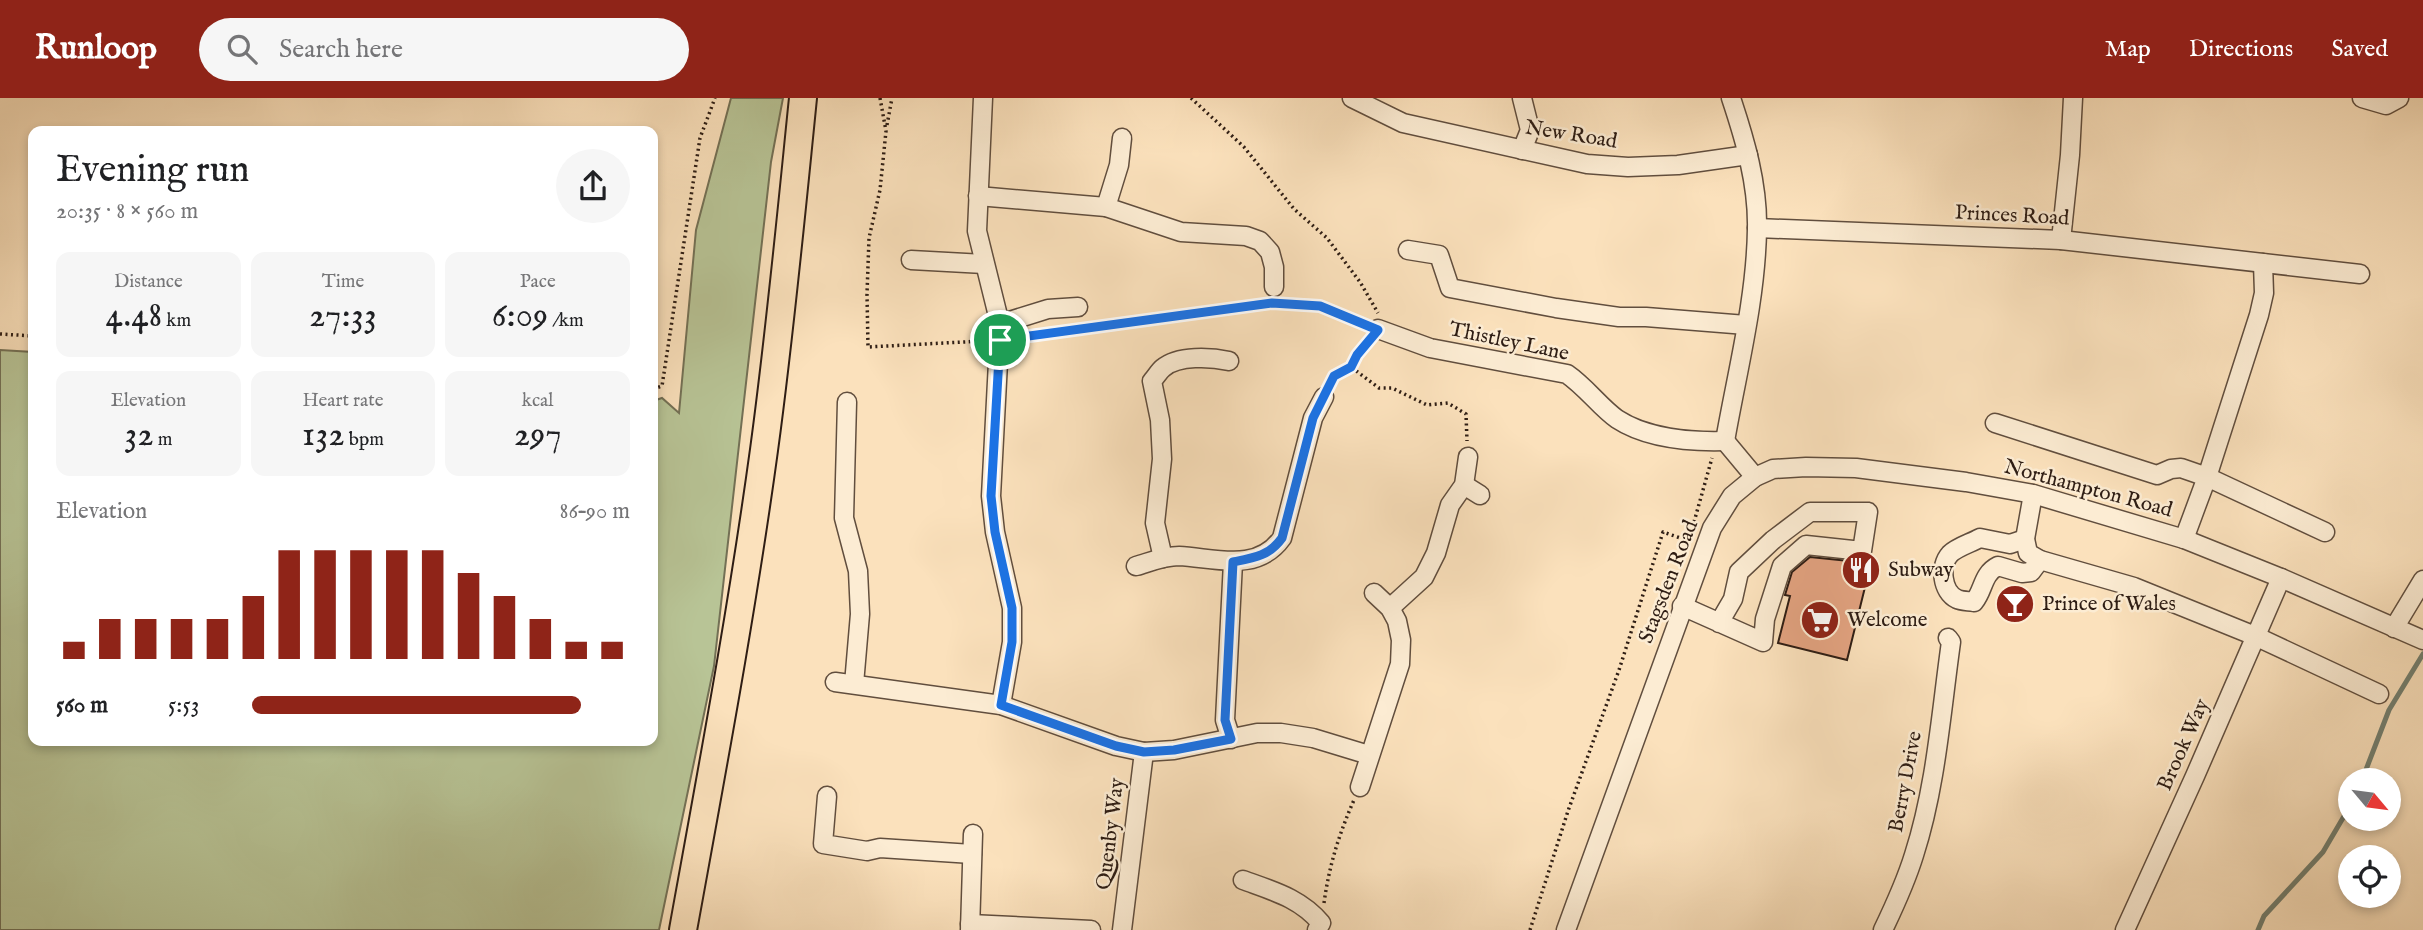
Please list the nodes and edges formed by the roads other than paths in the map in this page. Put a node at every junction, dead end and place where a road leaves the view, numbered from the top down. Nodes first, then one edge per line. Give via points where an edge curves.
1 (803, 98) edge
2 (983, 98) edge
3 (1352, 98) edge
4 (1522, 98) edge
5 (1731, 98) edge
6 (2073, 98) edge
7 (2362, 98) edge
8 (2399, 98) edge
9 (1122, 138) dead end
10 (1522, 150) junction
11 (1748, 155) junction
12 (978, 197) junction
13 (1106, 207) junction
14 (1757, 228) junction
15 (2061, 240) junction
16 (1408, 250) dead end
17 (911, 260) dead end
18 (2263, 262) junction
19 (984, 264) junction
20 (2347, 278) dead end
21 (1273, 295) road end
22 (1078, 306) dead end
23 (1746, 325) junction
24 (1378, 330) road end
25 (1000, 332) junction
26 (1229, 361) dead end
27 (1324, 397) road end
28 (847, 402) dead end
29 (1995, 423) dead end
30 (1725, 442) junction
31 (1468, 457) road end
32 (1755, 477) junction
33 (2207, 477) junction
34 (1464, 485) junction
35 (2033, 494) junction
36 (1480, 495) dead end
37 (2325, 532) dead end
38 (2025, 539) junction
39 (2184, 539) junction
40 (1163, 558) junction
41 (2040, 560) junction
42 (1233, 562) junction
43 (1136, 566) dead end
44 (2281, 578) junction
45 (2423, 580) edge
46 (1374, 593) dead end
47 (1682, 606) junction
48 (1390, 608) junction
49 (1719, 622) junction
50 (2408, 634) edge
51 (2255, 636) junction
52 (1948, 638) dead end
53 (835, 682) dead end
54 (854, 684) junction
55 (2379, 694) dead end
56 (1001, 705) junction
57 (1231, 739) junction
58 (1144, 752) junction
59 (1369, 755) junction
60 (1360, 787) road end
61 (827, 796) dead end
62 (973, 834) dead end
63 (972, 854) junction
64 (1243, 880) dead end
65 (1319, 926) edge
66 (970, 927) edge
67 (683, 930) edge
68 (1091, 930) edge
69 (1122, 930) edge
70 (1566, 930) edge
71 (1883, 930) edge
72 (2125, 930) edge

1 - 67 highway via 762,464 727,692
2 - 12 street
3 - 10 street, New Road via 1403,123
4 - 10 street via 1530,131
5 - 11 street
6 - 15 street
7 - 8 street via 2386,105
9 - 13 street
10 - 11 street, New Road via 1587,164 1628,167
11 - 14 street
12 - 13 street
12 - 19 street
13 - 21 street via 1181,232 1260,241 1270,252 1274,267
14 - 15 street, Princes Road
14 - 23 street
15 - 18 street, Princes Road
16 - 23 street via 1439,255 1450,288 1619,317
17 - 19 street
18 - 20 street, Princes Road
18 - 33 street via 2259,315
19 - 25 street
22 - 25 street via 1048,309
23 - 30 street
24 - 30 street, Thistley Lane via 1430,348 1567,374 1616,418 1648,433
25 - 56 street via 991,496 1012,608 1012,642
26 - 40 street via 1191,359 1164,366 1152,381 1162,459 1154,523
27 - 42 street via 1313,418 1282,538 1261,557
28 - 54 street via 844,518 858,571 860,614
29 - 33 street via 2157,475 2181,468
30 - 32 street
31 - 34 street
32 - 35 street, Northampton Road via 1773,469 1856,468
32 - 47 street, Stagsden Road via 1732,496 1712,528
33 - 37 street
33 - 39 street
34 - 36 street
34 - 48 street via 1450,505 1424,577
35 - 38 street
35 - 39 street, Northampton Road
38 - 41 street via 2028,553
38 - 41 street via 2010,544 1980,538 1951,553 1944,563 1948,592 1958,600 1973,602 1992,569 2031,572
39 - 44 street, Northampton Road
40 - 42 street
40 - 43 street
41 - 51 street via 2134,587
42 - 57 street via 1225,720
44 - 50 street, Northampton Road
44 - 51 street, Brook Way
45 - 50 street, Northampton Road
46 - 48 street
47 - 49 street
47 - 70 street, Stagsden Road
48 - 59 street via 1401,640 1400,664
49 - 49 street via 1733,599 1740,572 1810,512 1868,512 1862,551 1806,545 1782,566 1765,619 1763,642
51 - 55 street
51 - 72 street, Brook Way
52 - 71 street, Berry Drive via 1931,786 1915,852
53 - 54 street, Quenby Way
54 - 56 street, Quenby Way
56 - 58 street, Quenby Way
57 - 58 street
57 - 59 street via 1281,733
58 - 69 street, Quenby Way
59 - 60 street
61 - 63 street via 823,844 867,851
62 - 63 street
63 - 66 street
64 - 65 street via 1301,903
66 - 68 street

